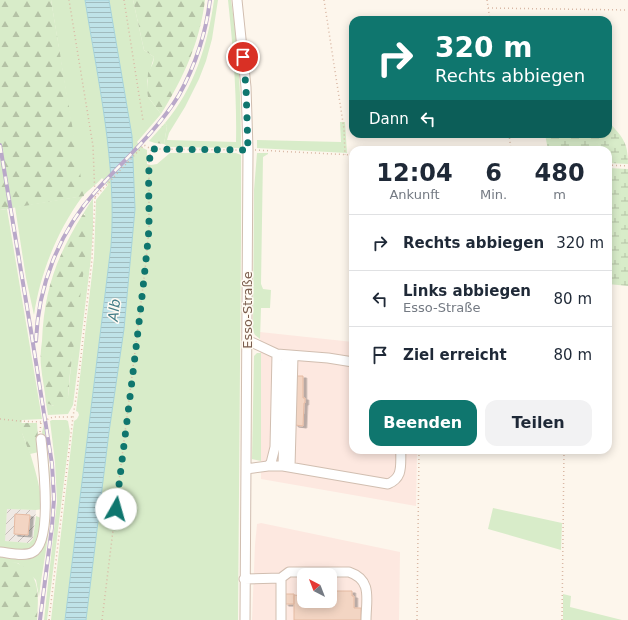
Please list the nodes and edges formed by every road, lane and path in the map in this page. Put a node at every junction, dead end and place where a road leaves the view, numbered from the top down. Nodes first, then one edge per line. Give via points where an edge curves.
1 (69, 0) edge
2 (124, 0) edge
3 (237, 0) edge
4 (324, 0) edge
5 (487, 0) edge
6 (488, 8) junction
7 (628, 10) edge
8 (489, 16) edge
9 (143, 120) dead end
10 (151, 149) junction
11 (248, 150) junction
12 (345, 155) junction
13 (349, 155) edge
14 (612, 165) edge
15 (628, 166) edge
16 (96, 197) junction
17 (247, 340) junction
18 (285, 355) junction
19 (349, 361) edge
20 (73, 417) junction
21 (0, 419) edge
22 (41, 439) dead end
23 (401, 454) edge
24 (419, 454) edge
25 (564, 454) edge
26 (268, 466) junction
27 (286, 467) junction
28 (246, 469) junction
29 (0, 552) edge
30 (281, 578) junction
31 (244, 579) junction
32 (49, 620) edge
33 (102, 620) edge
34 (244, 620) edge
35 (281, 620) edge
36 (366, 620) edge
37 (417, 620) edge
38 (562, 620) edge

1 - 16 path via 93,146
2 - 9 path
3 - 11 street, Esso-Straße via 246,87
4 - 12 path via 344,129
5 - 6 path
6 - 7 path
6 - 8 path
10 - 11 path
10 - 16 path via 144,144
10 - 33 path via 145,270
11 - 12 path
11 - 17 street, Esso-Straße
12 - 13 path
14 - 15 path
16 - 20 path via 92,259
17 - 18 street
17 - 28 street, Esso-Straße
18 - 19 street
18 - 26 street via 275,447
18 - 27 street
20 - 21 path via 53,417 41,422
20 - 32 path
22 - 29 street via 45,501 42,542 32,554
23 - 27 street via 400,473 395,481 388,484
24 - 37 path
25 - 38 path
26 - 27 street
26 - 28 street
28 - 31 street, Esso-Straße
30 - 31 street
30 - 35 street
30 - 36 street via 289,572 356,574 367,587
31 - 34 street, Esso-Straße

